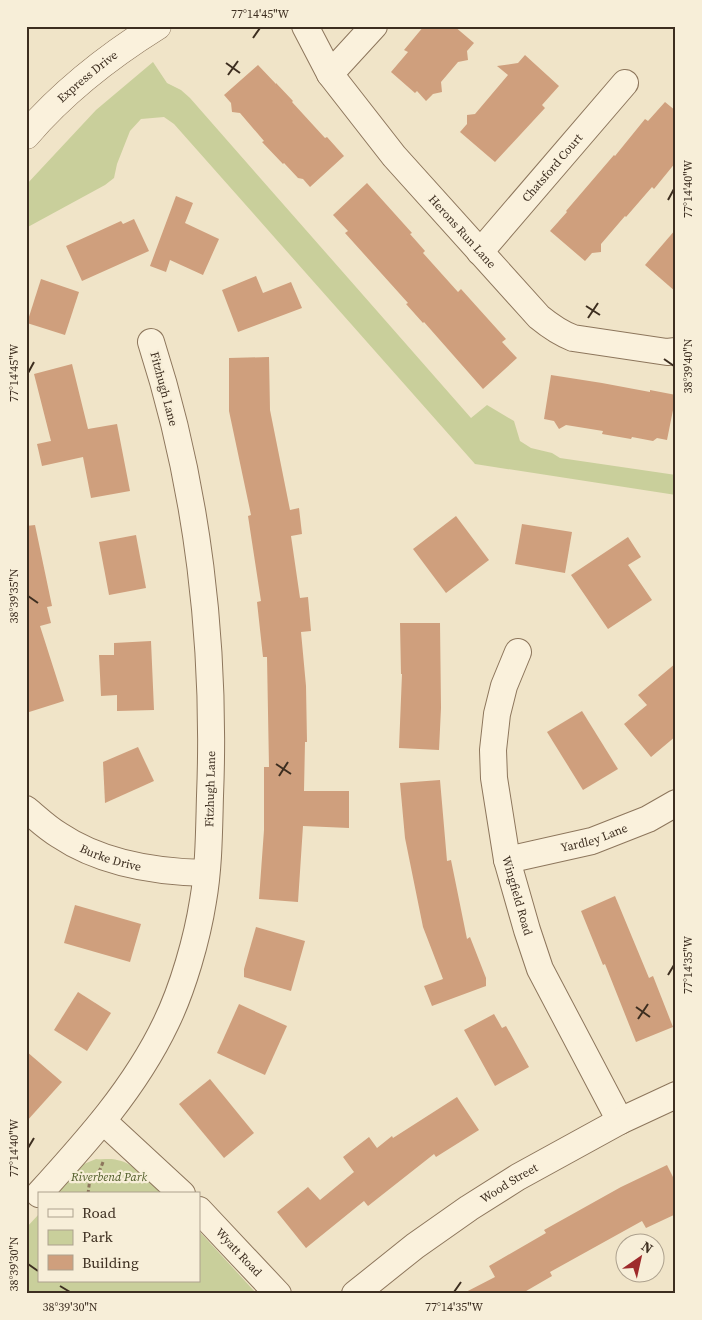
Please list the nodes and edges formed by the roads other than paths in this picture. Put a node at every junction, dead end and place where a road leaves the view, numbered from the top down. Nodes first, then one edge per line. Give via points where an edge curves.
1 (157, 26) edge
2 (304, 26) edge
3 (374, 26) edge
4 (330, 74) junction
5 (625, 82) dead end
6 (26, 135) edge
7 (480, 252) junction
8 (151, 342) dead end
9 (676, 351) edge
10 (518, 652) dead end
11 (676, 804) edge
12 (26, 809) edge
13 (507, 860) junction
14 (206, 873) junction
15 (676, 1095) edge
16 (103, 1121) junction
17 (620, 1121) junction
18 (41, 1192) edge
19 (180, 1192) edge
20 (38, 1195) edge
21 (26, 1208) edge
22 (200, 1211) edge
23 (278, 1294) edge
24 (355, 1294) edge

1 - 6 street, Express Drive via 79,83
2 - 4 street, Herons Run Lane
3 - 4 street
4 - 7 street, Herons Run Lane via 394,156
5 - 7 street, Chatsford Court
7 - 9 street, Herons Run Lane via 539,317 561,333 587,340
8 - 14 street, Fitzhugh Lane via 181,451 198,549 209,649 212,767
10 - 13 street, Wingfield Road via 504,686 493,750 494,778
11 - 13 street, Yardley Lane via 592,841
12 - 14 street, Burke Drive via 61,837 97,855 136,866
13 - 17 street, Wingfield Road via 540,969
14 - 16 street, Fitzhugh Lane via 197,929 177,997 146,1058
15 - 17 street, Wood Street
16 - 18 street, Fitzhugh Lane
16 - 19 street
17 - 24 street, Wood Street via 469,1208
20 - 21 street, Fitzhugh Lane
22 - 23 street, Wyatt Road

